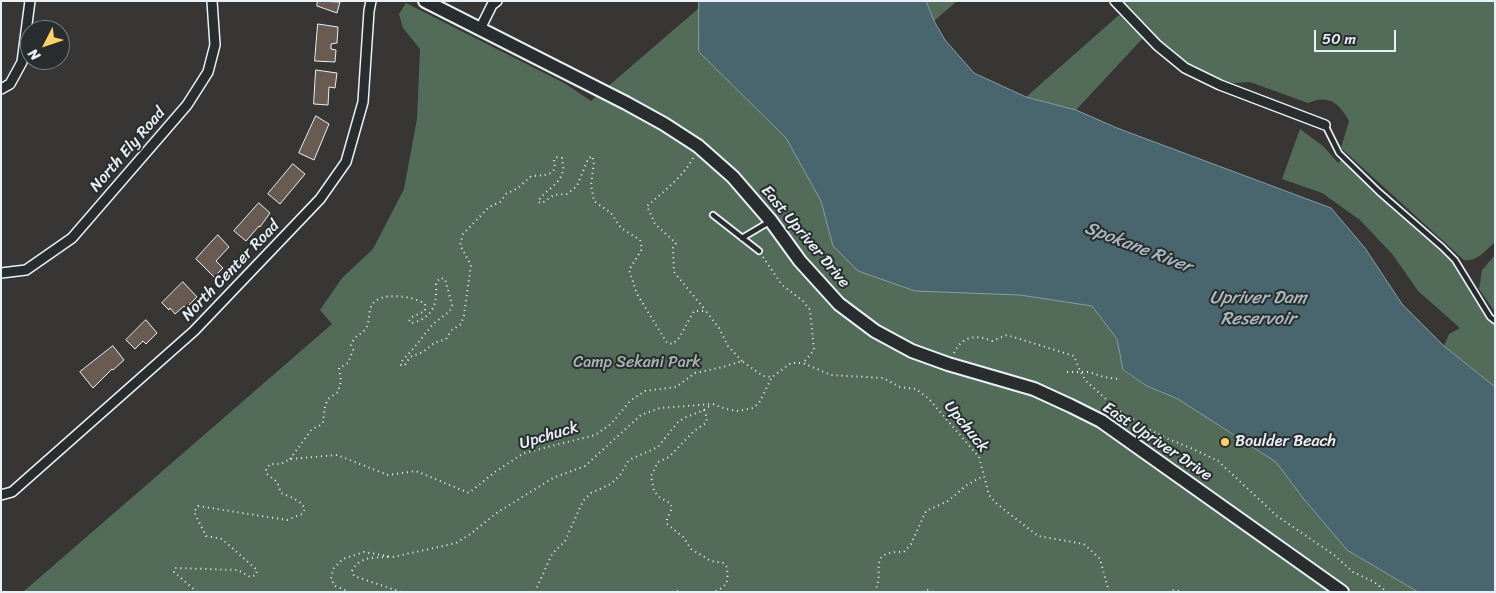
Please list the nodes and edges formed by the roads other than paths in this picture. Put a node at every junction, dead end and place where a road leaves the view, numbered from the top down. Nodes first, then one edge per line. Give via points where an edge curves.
1 (30, 1) edge
2 (212, 1) edge
3 (371, 1) edge
4 (425, 1) edge
5 (497, 1) edge
6 (1115, 1) edge
7 (480, 29) junction
8 (1, 89) edge
9 (1325, 125) joint
10 (713, 215) dead end
11 (771, 221) junction
12 (742, 238) junction
13 (759, 251) road end
14 (1, 273) edge
15 (1495, 321) edge
16 (1, 495) edge
17 (1342, 592) edge

1 - 8 street via 22,62 10,84
2 - 14 street, North Ely Road via 215,45 208,72 187,105 72,238 26,270
3 - 16 street, North Center Road via 363,102 346,162 320,199 194,332 12,492
4 - 7 main road, East Upriver Drive
5 - 7 street via 492,4
6 - 9 street via 1157,45 1185,68 1220,85
7 - 11 main road, East Upriver Drive via 626,103 698,146 733,177
9 - 15 lane via 1339,153 1455,260
10 - 12 lane
11 - 12 lane
11 - 17 main road, East Upriver Drive via 800,261 839,304 876,331 912,351 1034,389 1101,421
12 - 13 lane

